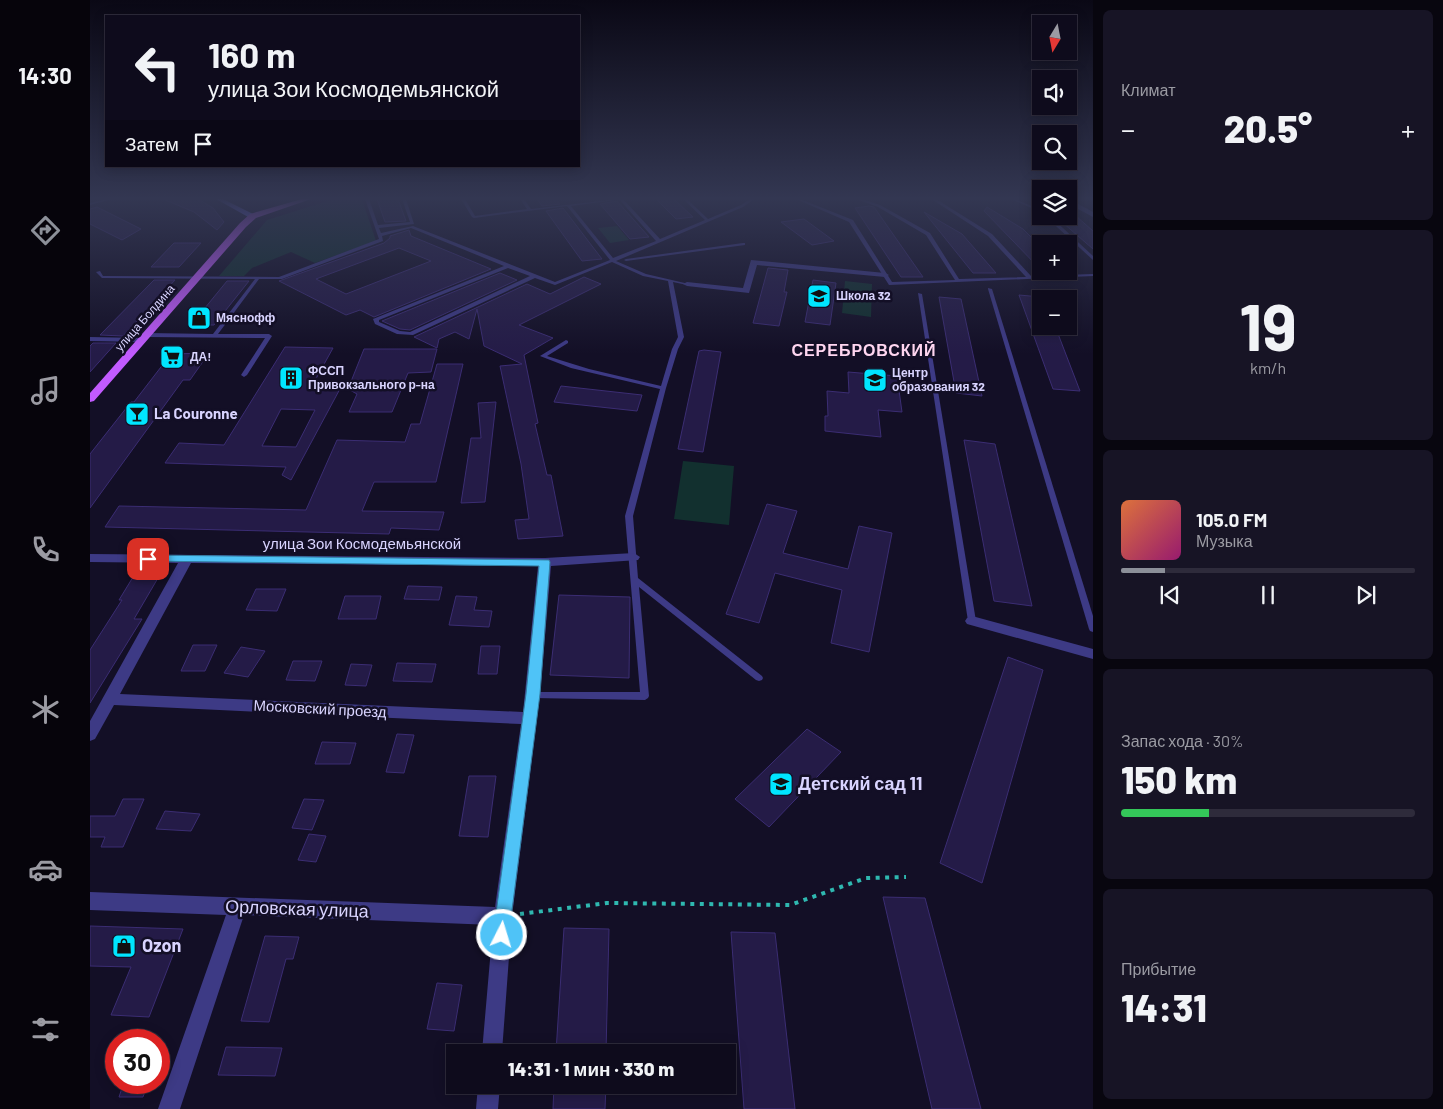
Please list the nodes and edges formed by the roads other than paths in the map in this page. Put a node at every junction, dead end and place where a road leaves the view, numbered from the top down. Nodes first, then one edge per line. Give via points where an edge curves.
1 (220, 251) edge
2 (352, 251) edge
3 (470, 251) edge
4 (603, 251) edge
5 (636, 251) edge
6 (694, 251) edge
7 (870, 251) edge
8 (939, 251) edge
9 (1004, 251) edge
10 (612, 262) junction
11 (508, 266) junction
12 (98, 272) dead end
13 (886, 275) junction
14 (1093, 275) edge
15 (535, 276) junction
16 (196, 278) junction
17 (258, 278) junction
18 (1030, 278) junction
19 (670, 281) junction
20 (958, 281) junction
21 (687, 284) joint
22 (990, 289) dead end
23 (920, 294) dead end
24 (214, 336) junction
25 (145, 338) junction
26 (90, 339) edge
27 (566, 342) dead end
28 (244, 375) dead end
29 (663, 388) junction
30 (90, 399) edge
31 (634, 557) junction
32 (90, 558) edge
33 (187, 559) junction
34 (545, 562) junction
35 (636, 580) junction
36 (972, 621) joint
37 (1093, 630) edge
38 (1093, 654) edge
39 (759, 678) dead end
40 (533, 694) junction
41 (110, 699) junction
42 (530, 718) junction
43 (90, 735) edge
44 (90, 901) edge
45 (238, 907) junction
46 (503, 916) junction
47 (493, 1044) edge
48 (488, 1094) edge
49 (169, 1109) edge
50 (487, 1109) edge

1 - 16 main road, улица Болдина
2 - 17 lane via 280,278
3 - 11 lane
4 - 10 lane
5 - 10 lane
6 - 10 lane
7 - 13 lane
8 - 20 lane
9 - 18 lane
10 - 15 lane via 555,284
10 - 19 lane
11 - 15 lane
11 - 15 lane via 376,319 377,323 399,333 411,334
12 - 16 lane via 102,277
13 - 20 lane via 891,284
13 - 21 street via 754,262 746,291
14 - 18 lane
16 - 17 lane
16 - 25 main road, улица Болдина
17 - 24 lane
18 - 20 lane
19 - 21 lane
19 - 29 lane via 681,337
22 - 37 lane
23 - 36 lane
24 - 25 lane
24 - 28 lane via 269,336
25 - 26 lane
25 - 30 main road, улица Болдина
27 - 29 lane via 543,356 597,375
29 - 31 lane via 630,516
31 - 34 street, улица Зои Космодемьянской
31 - 35 lane
32 - 33 street, улица Зои Космодемьянской
33 - 34 street, улица Зои Космодемьянской
33 - 41 street
34 - 40 street
35 - 39 lane
35 - 40 lane via 645,696
36 - 38 street
40 - 42 street
41 - 42 street, Московский проезд
41 - 43 street
42 - 46 street
44 - 45 street, Орловская улица
45 - 46 street, Орловская улица
45 - 49 street
46 - 47 street
48 - 50 street

